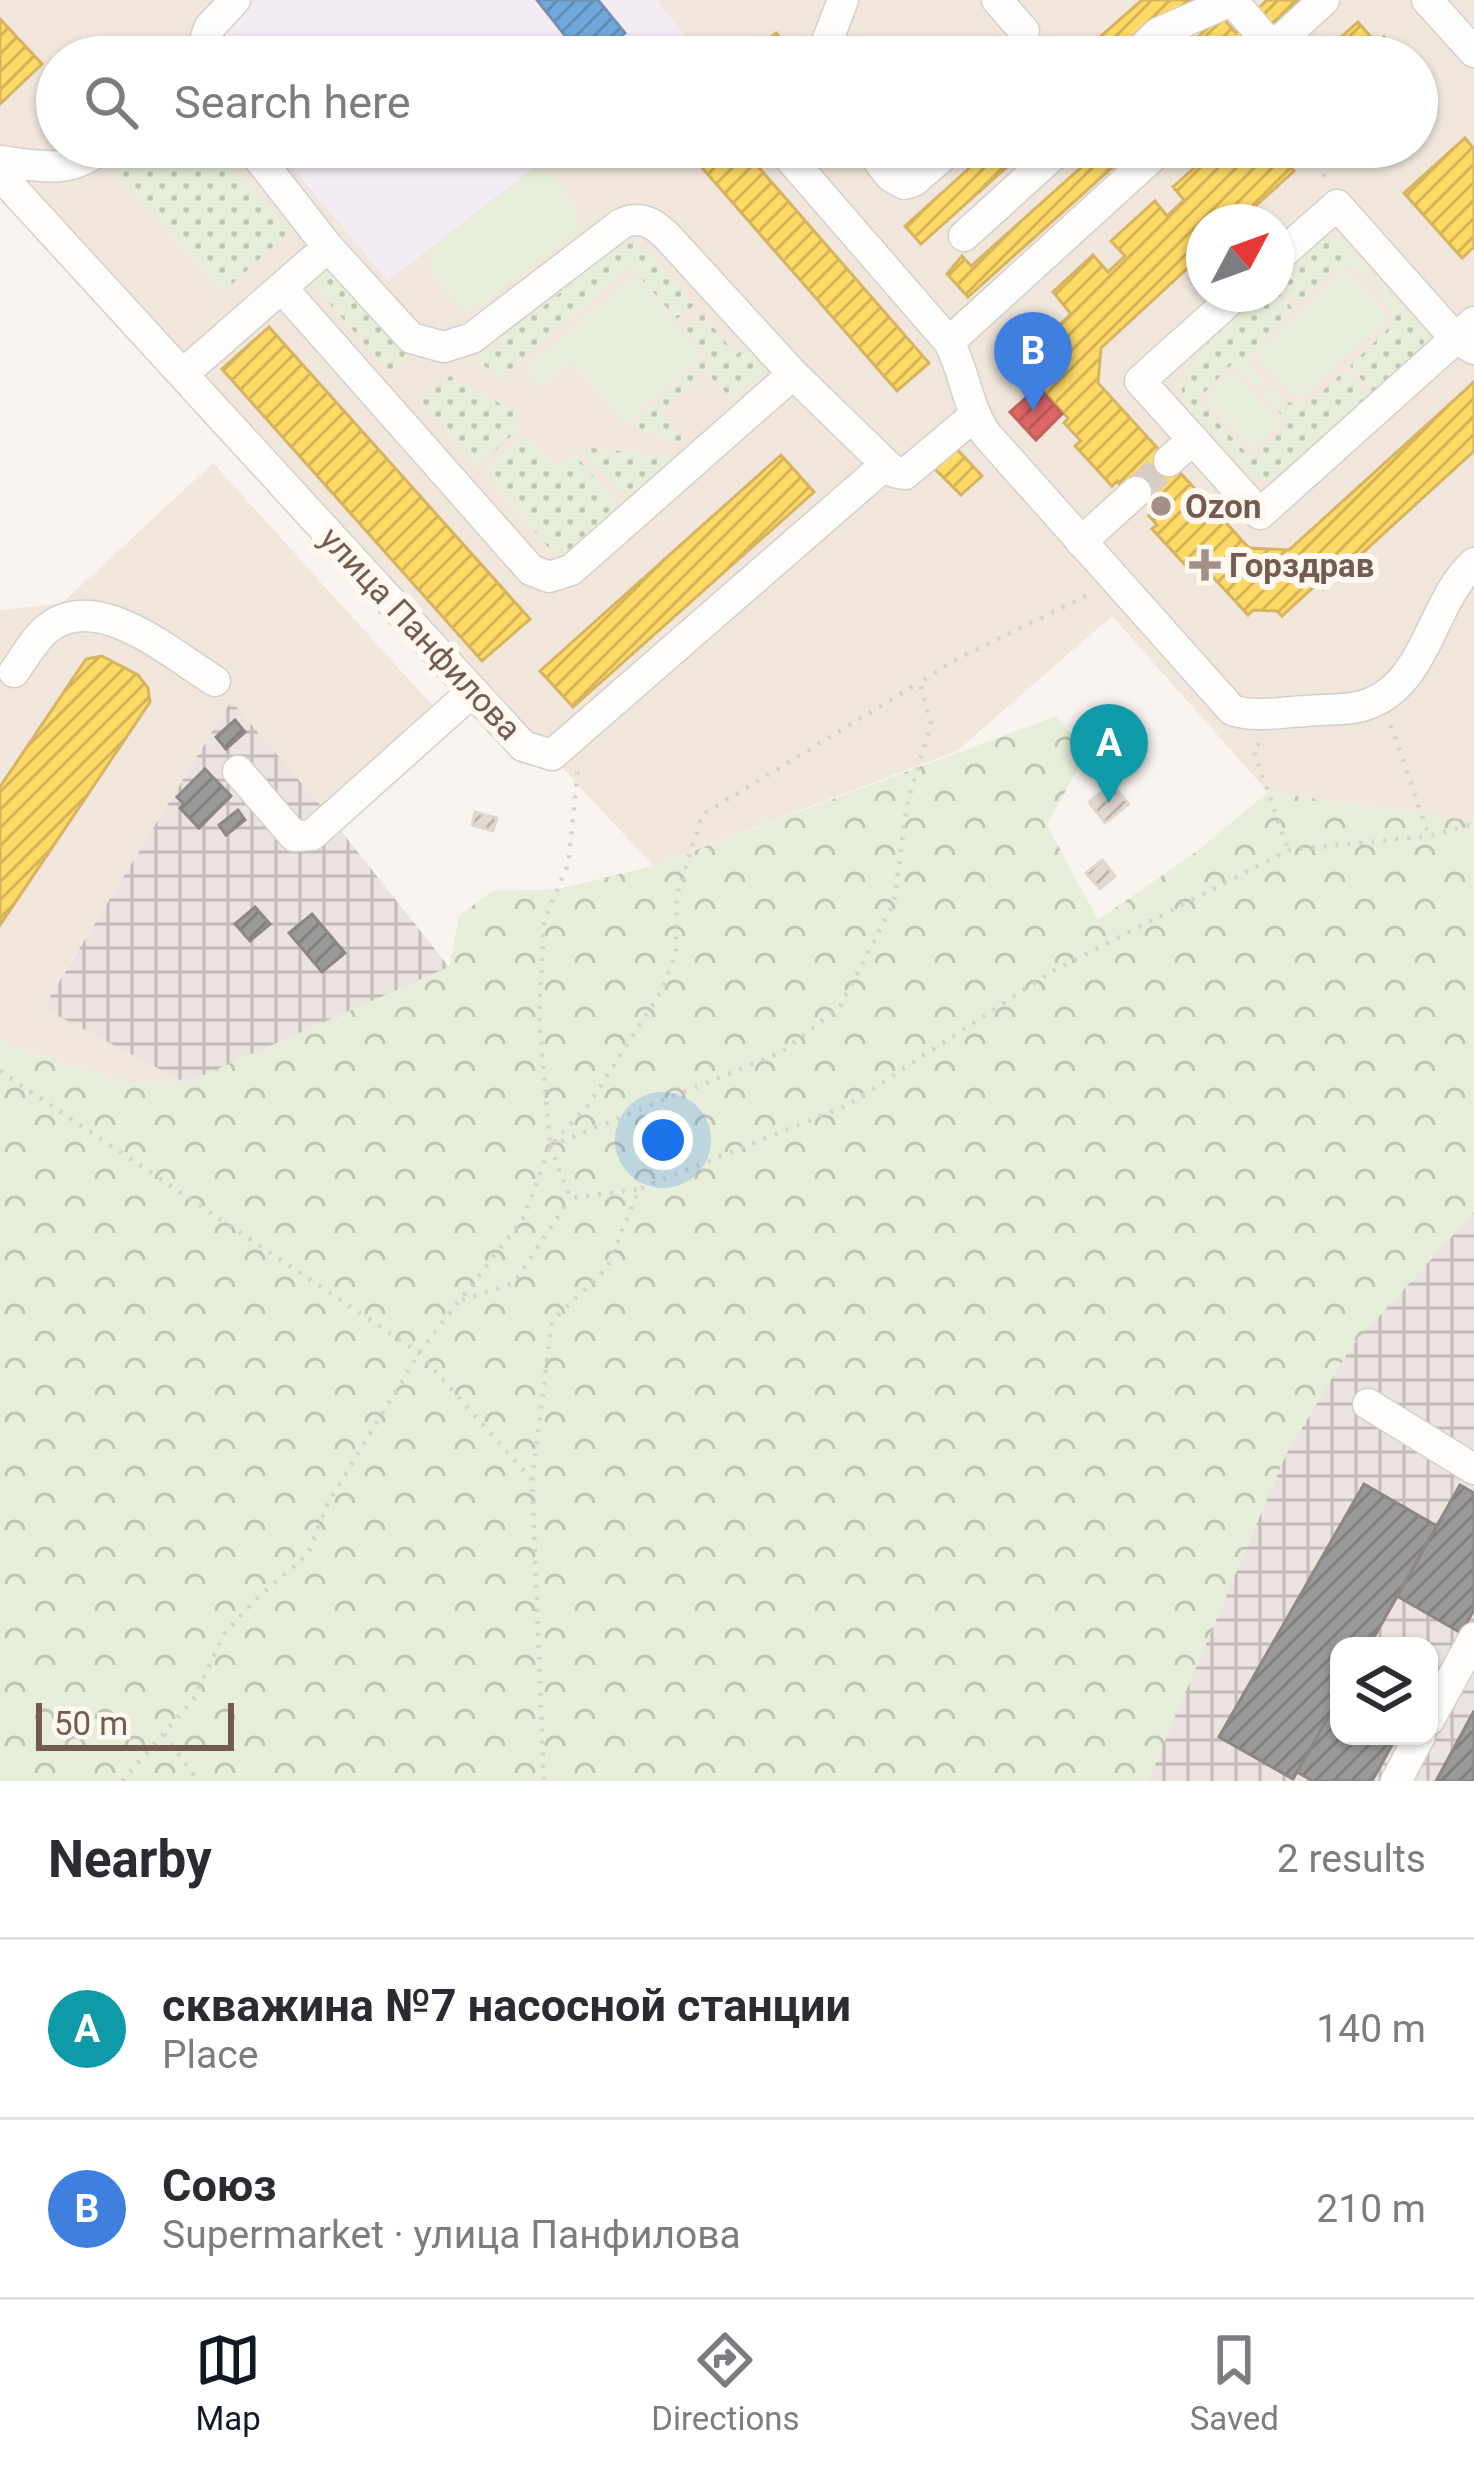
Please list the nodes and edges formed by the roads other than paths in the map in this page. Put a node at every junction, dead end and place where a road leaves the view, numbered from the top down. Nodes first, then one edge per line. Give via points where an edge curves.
1 (235, 0) edge
2 (843, 0) edge
3 (997, 0) edge
4 (1231, 0) edge
5 (1324, 0) edge
6 (1427, 0) edge
7 (1024, 31) dead end
8 (207, 36) edge
9 (828, 36) edge
10 (1155, 36) edge
11 (1256, 36) edge
12 (1285, 36) edge
13 (1474, 52) edge
14 (0, 161) edge
15 (36, 164) edge
16 (266, 168) edge
17 (798, 168) edge
18 (884, 168) edge
19 (930, 168) edge
20 (1039, 168) edge
21 (1140, 168) edge
22 (0, 175) edge
23 (964, 236) dead end
24 (1294, 243) edge
25 (328, 247) junction
26 (282, 287) junction
27 (1217, 312) edge
28 (1468, 336) edge
29 (949, 342) junction
30 (183, 374) junction
31 (793, 374) junction
32 (974, 416) junction
33 (1193, 439) junction
34 (1169, 461) tunnel mouth
35 (884, 466) junction
36 (1136, 492) tunnel mouth
37 (1081, 542) junction
38 (1474, 563) edge
39 (5, 675) edge
40 (215, 681) dead end
41 (473, 691) junction
42 (238, 771) dead end
43 (1368, 1404) dead end
44 (1474, 1469) edge
45 (1474, 1638) edge
46 (1438, 1704) edge
47 (1415, 1745) edge
48 (1396, 1781) edge

1 - 8 street
2 - 9 street
3 - 7 street
4 - 10 street
4 - 11 street
5 - 12 street
6 - 13 street
14 - 15 street
16 - 25 street
17 - 29 street
18 - 19 street via 904,184
20 - 23 street
21 - 29 street
22 - 30 street, улица Панфилова
24 - 28 street via 1337,205
25 - 26 street
25 - 31 street via 411,338 444,347 472,338 621,224 648,221
26 - 30 street
26 - 31 street via 531,570 549,577 571,570
27 - 33 street via 1140,381
28 - 33 street via 1260,514
29 - 32 street
30 - 41 street, улица Панфилова
31 - 35 street
32 - 35 street via 916,468 905,474
32 - 37 street
33 - 34 street
35 - 41 street, улица Панфилова via 552,755 523,746
36 - 37 street
37 - 38 street via 1232,710 1250,714 1362,706 1382,697 1412,667
39 - 40 street via 47,628 78,612 112,618
41 - 42 street via 312,835 294,836
43 - 44 street
45 - 46 street
47 - 48 street

